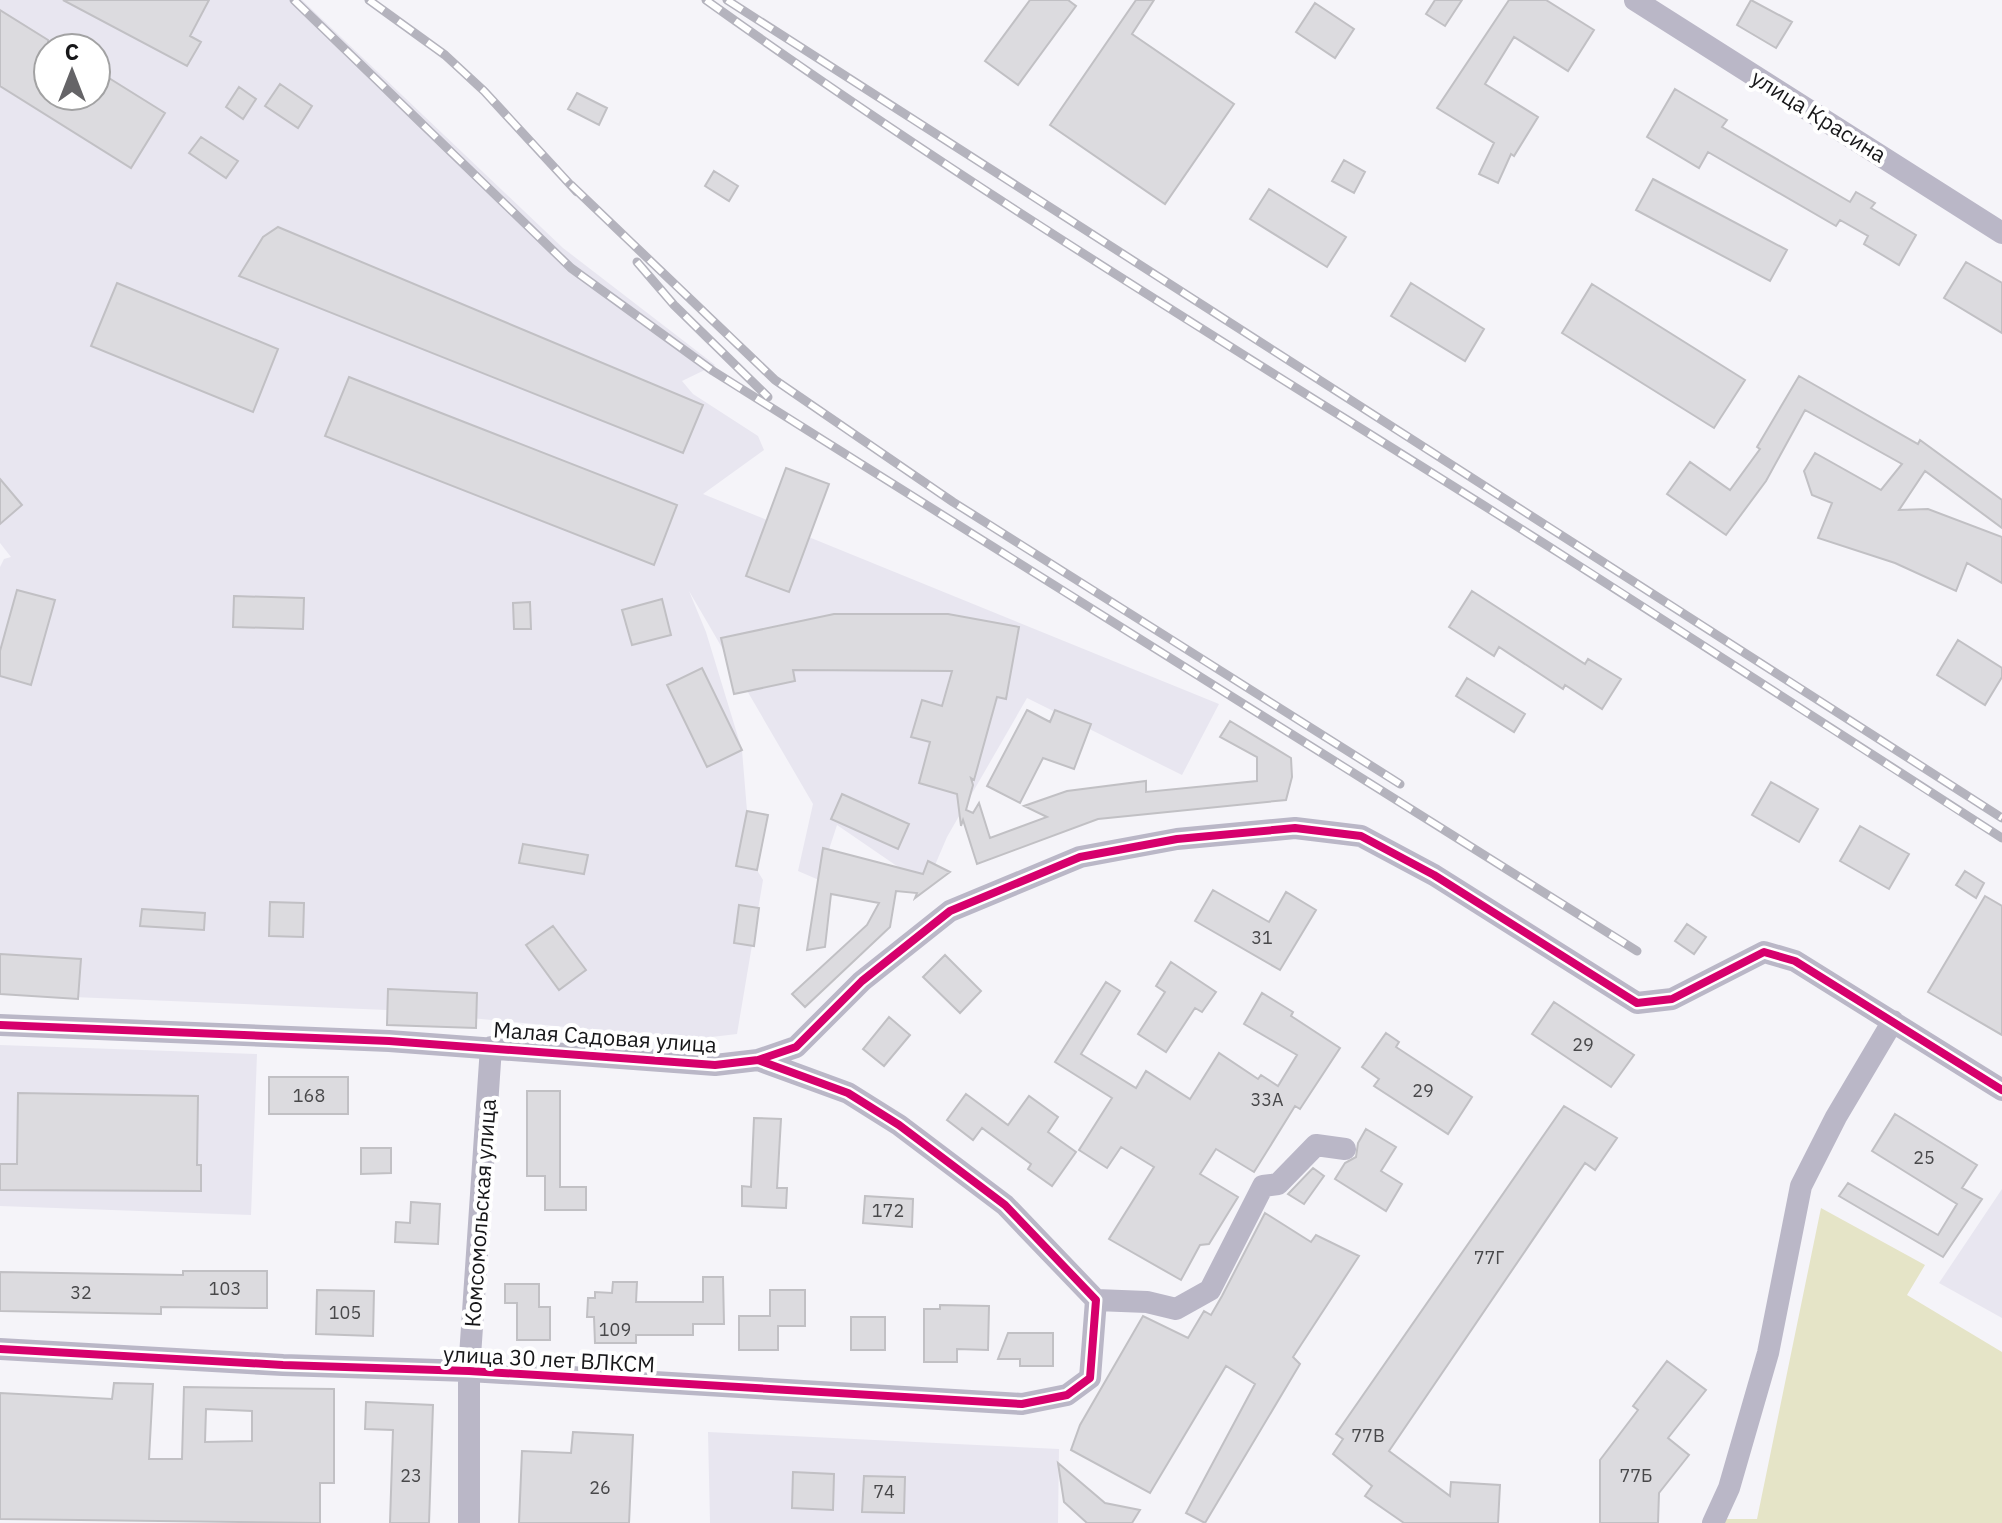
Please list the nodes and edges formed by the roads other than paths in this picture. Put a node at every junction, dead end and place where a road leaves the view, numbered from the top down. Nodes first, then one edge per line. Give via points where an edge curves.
1 (1635, 0) edge
2 (2002, 233) edge
3 (1893, 1021) junction
4 (0, 1025) edge
5 (491, 1047) junction
6 (758, 1060) junction
7 (2002, 1090) edge
8 (1345, 1149) dead end
9 (1096, 1300) junction
10 (0, 1349) edge
11 (469, 1371) junction
12 (469, 1523) edge
13 (1713, 1523) edge

1 - 2 street, улица Красина
3 - 6 street via 1795,961 1764,952 1672,999 1637,1003 1434,875 1361,836 1295,828 1177,839 1080,857 950,911 862,981 796,1047
3 - 7 street
3 - 13 street via 1801,1186 1768,1353 1729,1488
4 - 5 street, Малая Садовая улица
5 - 6 street, Малая Садовая улица via 715,1065
5 - 11 street, Комсомольская улица
6 - 9 street, Малая Садовая улица via 848,1093 899,1125 1005,1205
8 - 9 street via 1316,1145 1278,1184 1263,1186 1210,1290 1176,1309
9 - 11 street, улица 30 лет ВЛКСМ via 1090,1378 1067,1395 1022,1404
10 - 11 street, улица 30 лет ВЛКСМ
11 - 12 street, Комсомольская улица

